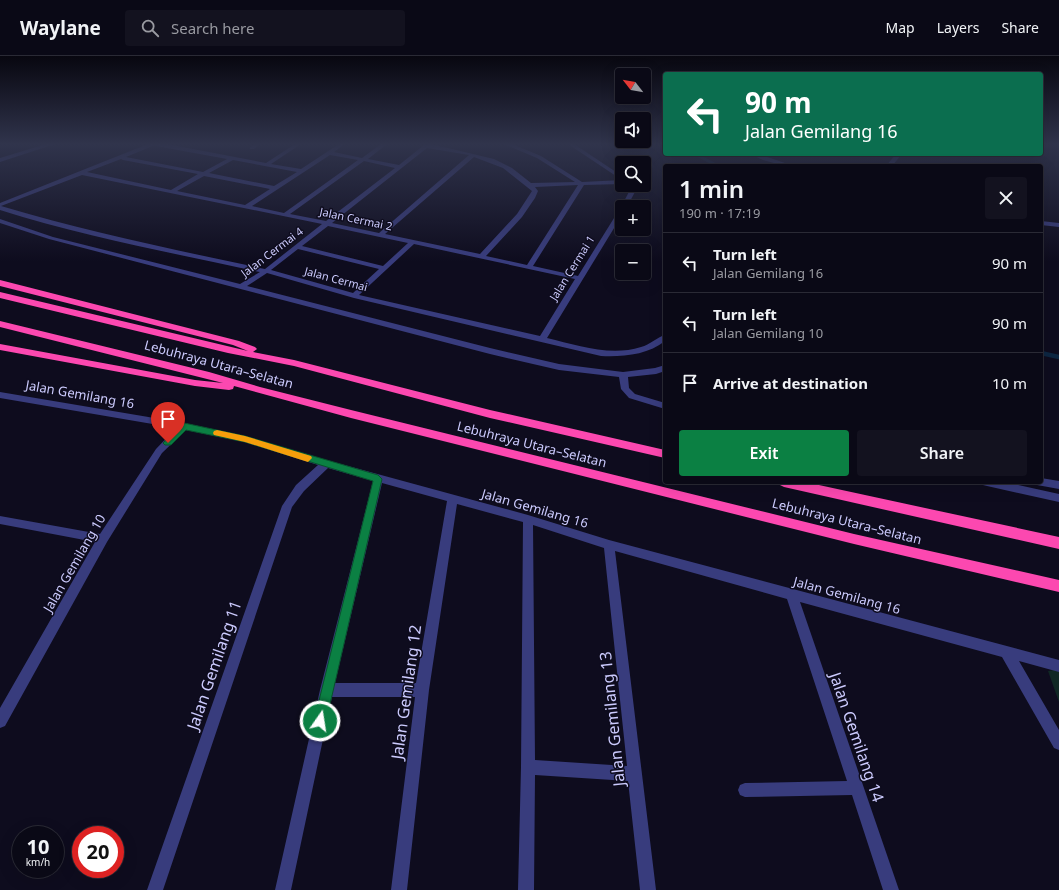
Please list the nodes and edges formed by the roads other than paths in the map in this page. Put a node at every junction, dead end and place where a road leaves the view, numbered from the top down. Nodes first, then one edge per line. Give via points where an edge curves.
1 (57, 183) edge
2 (128, 183) edge
3 (187, 183) edge
4 (250, 183) edge
5 (284, 183) edge
6 (330, 183) edge
7 (379, 183) edge
8 (441, 183) edge
9 (526, 183) edge
10 (604, 183) edge
11 (582, 184) junction
12 (529, 185) junction
13 (276, 188) junction
14 (171, 192) junction
15 (0, 206) edge
16 (246, 207) junction
17 (285, 215) junction
18 (0, 221) edge
19 (615, 221) edge
20 (325, 223) junction
21 (1043, 223) edge
22 (1059, 225) edge
23 (380, 235) junction
24 (413, 242) junction
25 (296, 247) junction
26 (481, 257) junction
27 (529, 267) junction
28 (384, 268) junction
29 (266, 271) junction
30 (579, 278) junction
31 (0, 283) edge
32 (241, 287) junction
33 (0, 295) edge
34 (354, 296) junction
35 (0, 324) edge
36 (663, 338) edge
37 (542, 339) junction
38 (0, 347) edge
39 (294, 363) junction
40 (663, 369) edge
41 (623, 374) junction
42 (258, 390) junction
43 (0, 394) edge
44 (663, 405) edge
45 (184, 426) junction
46 (663, 454) edge
47 (326, 464) junction
48 (378, 479) junction
49 (1043, 482) edge
50 (793, 484) edge
51 (997, 484) edge
52 (1059, 485) edge
53 (1059, 498) edge
54 (452, 500) junction
55 (528, 519) junction
56 (0, 520) edge
57 (103, 539) junction
58 (1059, 543) edge
59 (609, 545) junction
60 (1059, 586) edge
61 (792, 594) junction
62 (1007, 653) junction
63 (1059, 666) edge
64 (327, 690) junction
65 (422, 690) junction
66 (0, 721) edge
67 (1059, 743) edge
68 (528, 768) junction
69 (635, 774) junction
70 (856, 788) junction
71 (745, 790) dead end
72 (155, 890) edge
73 (283, 890) edge
74 (399, 890) edge
75 (526, 890) edge
76 (648, 890) edge
77 (891, 890) edge

1 - 15 street
2 - 14 street, Jalan Cermai 2
3 - 14 street
4 - 13 street
5 - 13 street
6 - 17 street
7 - 20 street, Jalan Cermai 4
8 - 23 street
9 - 12 street
10 - 11 street
11 - 12 street
11 - 27 street
12 - 26 street via 535,191 534,195
13 - 16 street
14 - 16 street, Jalan Cermai 2
15 - 29 street, Jalan Cermai via 31,218
16 - 17 street, Jalan Cermai 2
17 - 20 street, Jalan Cermai 2
18 - 32 street via 51,238
19 - 30 street, Jalan Cermai 1
20 - 23 street, Jalan Cermai 2
20 - 25 street, Jalan Cermai 4
21 - 22 street
23 - 24 street, Jalan Cermai 2
24 - 26 street, Jalan Cermai 2
24 - 28 street
25 - 28 street
25 - 29 street, Jalan Cermai 4
26 - 27 street, Jalan Cermai 2
27 - 30 street, Jalan Cermai 2
28 - 34 street
29 - 32 street, Jalan Cermai 4
29 - 34 street, Jalan Cermai
30 - 37 street, Jalan Cermai 1
31 - 39 highway via 236,343
32 - 41 street via 490,352 559,367
33 - 39 highway, Lebuhraya Utara–Selatan via 228,350
34 - 37 street, Jalan Cermai
35 - 42 highway, Lebuhraya Utara–Selatan via 209,375
36 - 37 street, Jalan Cermai via 648,347 613,354
38 - 42 highway via 195,383
39 - 46 highway, Lebuhraya Utara–Selatan via 490,414
40 - 41 street
41 - 44 street via 626,389 632,396
42 - 60 highway, Lebuhraya Utara–Selatan via 854,539
43 - 45 street, Jalan Gemilang 16
45 - 47 street, Jalan Gemilang 16 via 245,439
45 - 57 street, Jalan Gemilang 10 via 159,451
47 - 48 street, Jalan Gemilang 16
47 - 72 street, Jalan Gemilang 11 via 300,488 287,506
48 - 54 street, Jalan Gemilang 16
48 - 64 street
49 - 52 street
50 - 58 highway, Lebuhraya Utara–Selatan
51 - 53 street
54 - 55 street, Jalan Gemilang 16
54 - 65 street, Jalan Gemilang 12
55 - 59 street, Jalan Gemilang 16
55 - 68 street
56 - 57 street
57 - 66 street, Jalan Gemilang 10
59 - 61 street, Jalan Gemilang 16
59 - 69 street, Jalan Gemilang 13
61 - 62 street, Jalan Gemilang 16
61 - 70 street, Jalan Gemilang 14
62 - 63 street, Jalan Gemilang 16
62 - 67 street
64 - 65 street
64 - 73 street
65 - 74 street, Jalan Gemilang 12
68 - 69 street
68 - 75 street
69 - 76 street, Jalan Gemilang 13
70 - 71 street
70 - 77 street, Jalan Gemilang 14

